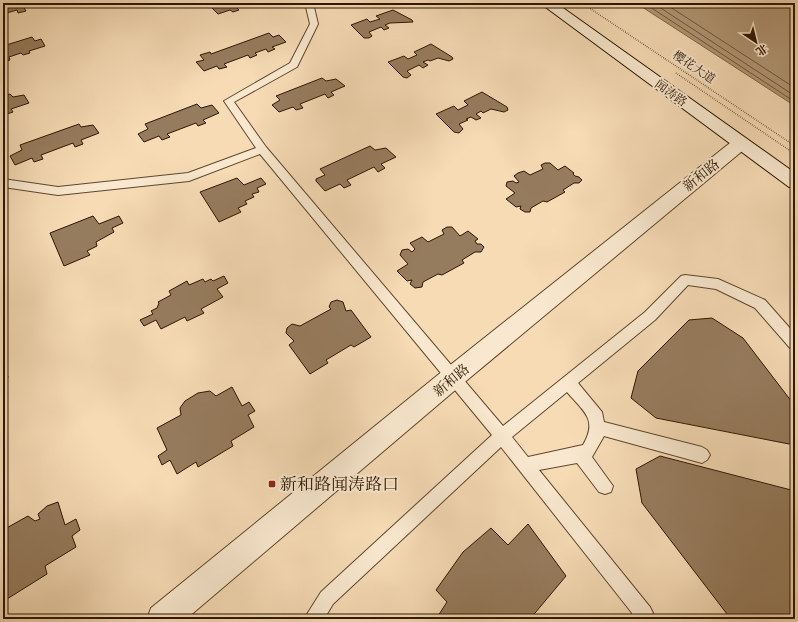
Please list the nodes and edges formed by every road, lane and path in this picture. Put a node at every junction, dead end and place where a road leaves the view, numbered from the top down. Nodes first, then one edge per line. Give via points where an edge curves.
1 (309, 3) edge
2 (547, 3) edge
3 (582, 3) edge
4 (670, 69) dead end
5 (741, 143) junction
6 (795, 146) edge
7 (262, 150) junction
8 (795, 154) edge
9 (795, 182) edge
10 (3, 183) edge
11 (795, 344) edge
12 (452, 378) junction
13 (568, 382) junction
14 (597, 427) junction
15 (502, 436) junction
16 (580, 454) junction
17 (702, 454) dead end
18 (525, 465) junction
19 (605, 486) dead end
20 (162, 619) edge
21 (313, 619) edge
22 (639, 619) edge

1 - 7 lane via 314,24 294,65 229,101
2 - 5 street, 闻涛路
3 - 6 path, 樱花大道
4 - 8 path
5 - 9 street, 闻涛路
5 - 12 street, 新和路
7 - 10 lane via 189,178 58,191
7 - 12 lane
11 - 13 lane via 760,304 718,284 685,280 650,316
12 - 15 lane
12 - 20 street, 新和路
13 - 14 lane via 597,417
13 - 15 lane
14 - 16 lane via 597,435 588,451
14 - 17 lane
15 - 18 lane
15 - 21 lane via 327,598
16 - 18 lane
16 - 19 lane
18 - 22 lane via 644,613

